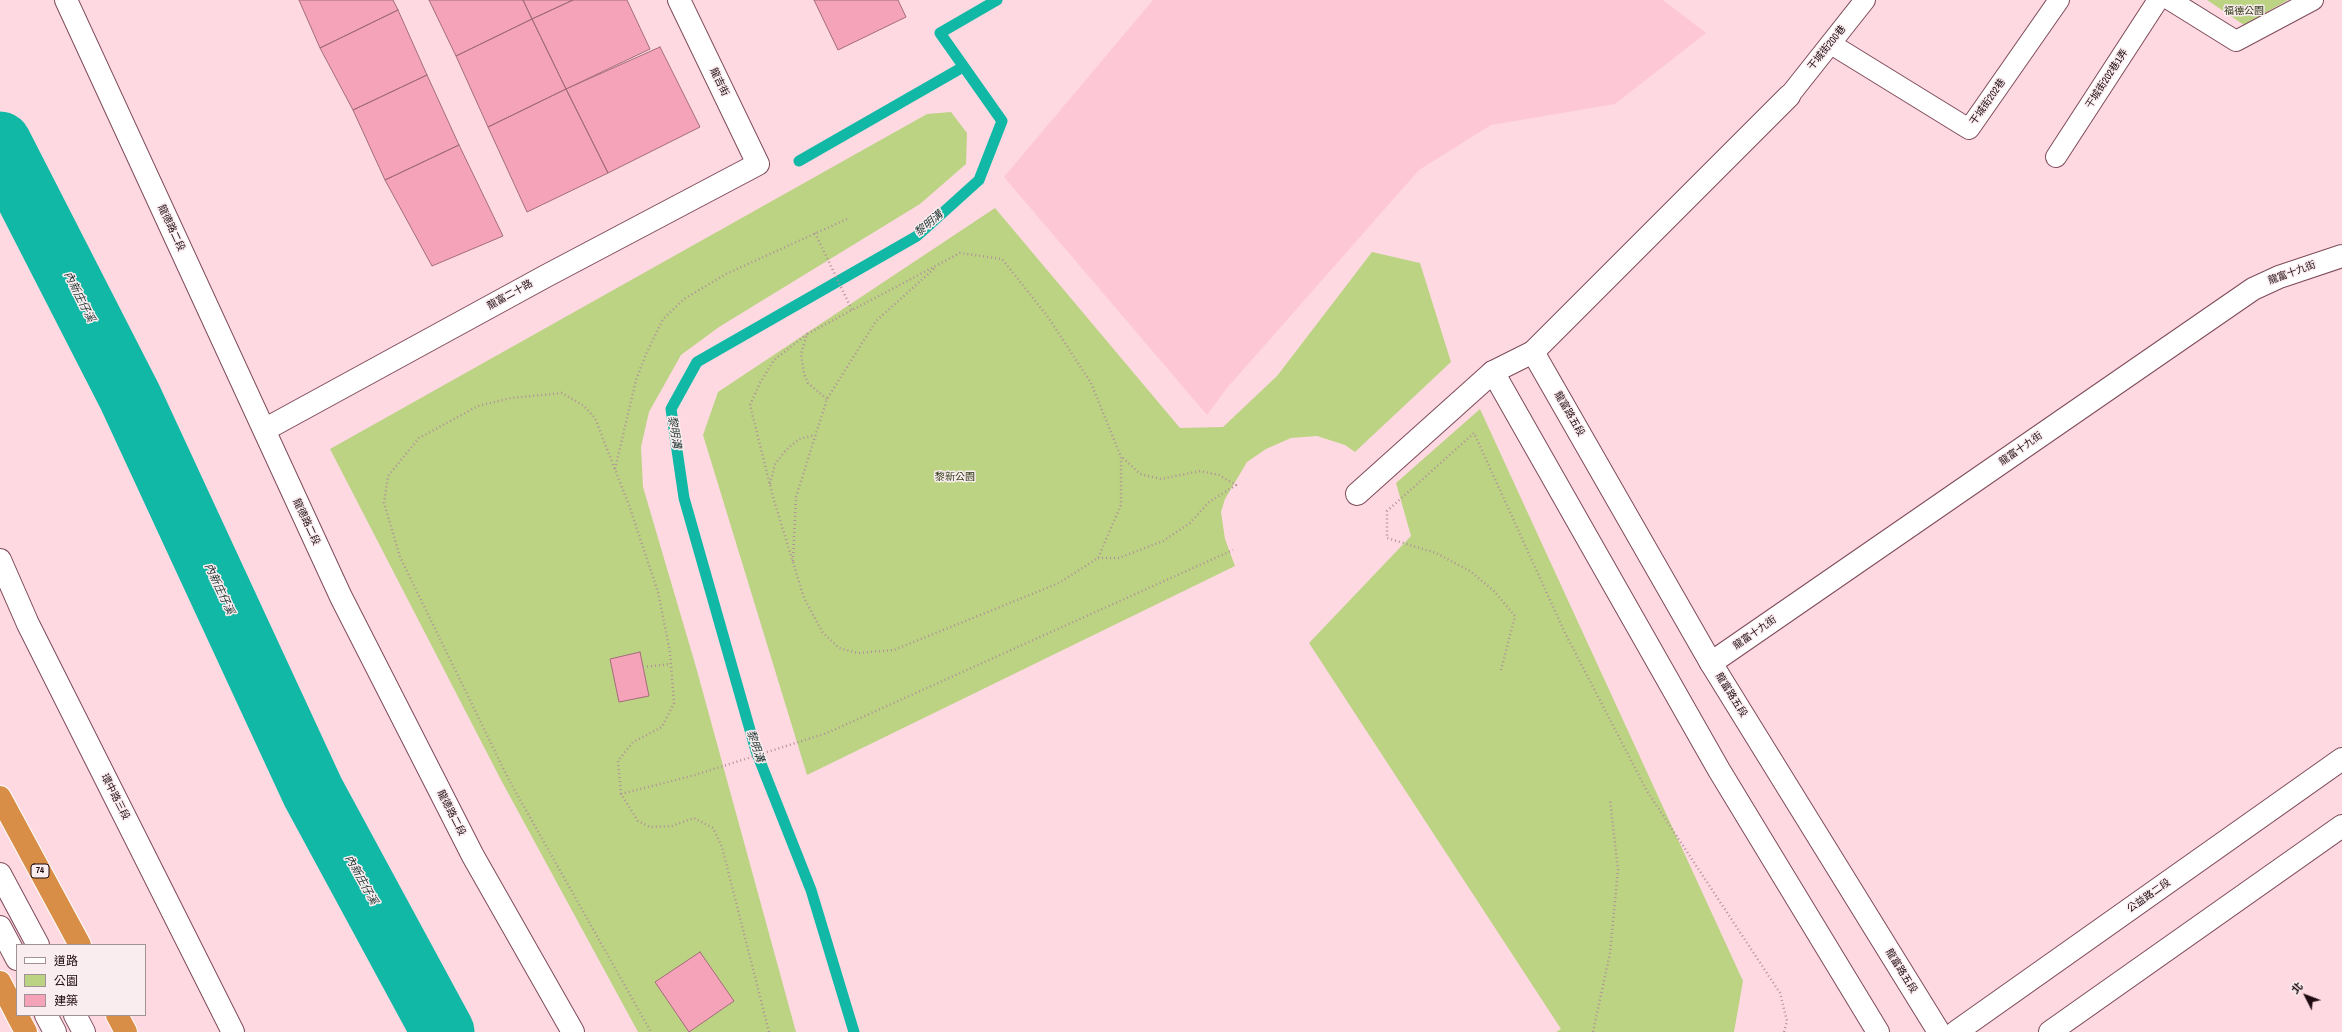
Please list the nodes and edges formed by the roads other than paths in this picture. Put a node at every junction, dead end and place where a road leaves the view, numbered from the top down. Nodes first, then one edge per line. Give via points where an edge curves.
1 (66, 0) edge
2 (679, 0) edge
3 (1865, 0) edge
4 (2059, 0) edge
5 (2158, 0) edge
6 (2170, 0) edge
7 (2313, 0) edge
8 (1831, 44) junction
9 (1789, 96) joint
10 (2056, 157) dead end
11 (758, 164) joint
12 (2342, 256) edge
13 (1533, 352) junction
14 (1493, 372) junction
15 (264, 430) junction
16 (1356, 494) dead end
17 (0, 560) edge
18 (1711, 663) junction
19 (2342, 759) edge
20 (0, 797) edge
21 (2342, 826) edge
22 (0, 874) edge
23 (0, 927) edge
24 (37, 944) edge
25 (79, 944) edge
26 (16, 957) edge
27 (0, 982) edge
28 (16, 1013) edge
29 (18, 1016) edge
30 (47, 1016) edge
31 (76, 1016) edge
32 (118, 1016) edge
33 (26, 1032) edge
34 (55, 1032) edge
35 (84, 1032) edge
36 (126, 1032) edge
37 (233, 1032) edge
38 (573, 1032) edge
39 (1878, 1032) edge
40 (1939, 1032) edge
41 (1956, 1032) edge
42 (2050, 1032) edge

1 - 15 street, 龍德路二段
2 - 11 street, 龍吉街
3 - 8 lane, 干城街200巷
4 - 8 lane, 干城街202巷 via 1969,129
5 - 10 lane, 干城街202巷1弄
6 - 7 lane via 2236,41
8 - 9 lane, 干城街200巷
9 - 13 street
11 - 15 street, 龍富二十路
12 - 18 street, 龍富十九街 via 2279,277 2253,289
13 - 14 street
13 - 18 street, 龍富路五段
14 - 16 street
14 - 39 street via 1719,770
15 - 38 street, 龍德路二段 via 341,597 473,856
17 - 37 street, 環中路三段 via 32,631
18 - 40 street, 龍富路五段
19 - 41 street, 公益路二段
20 - 25 highway, 74
21 - 42 street
22 - 24 street
23 - 26 street
27 - 28 highway
29 - 33 highway
30 - 34 street
31 - 35 street
32 - 36 highway

